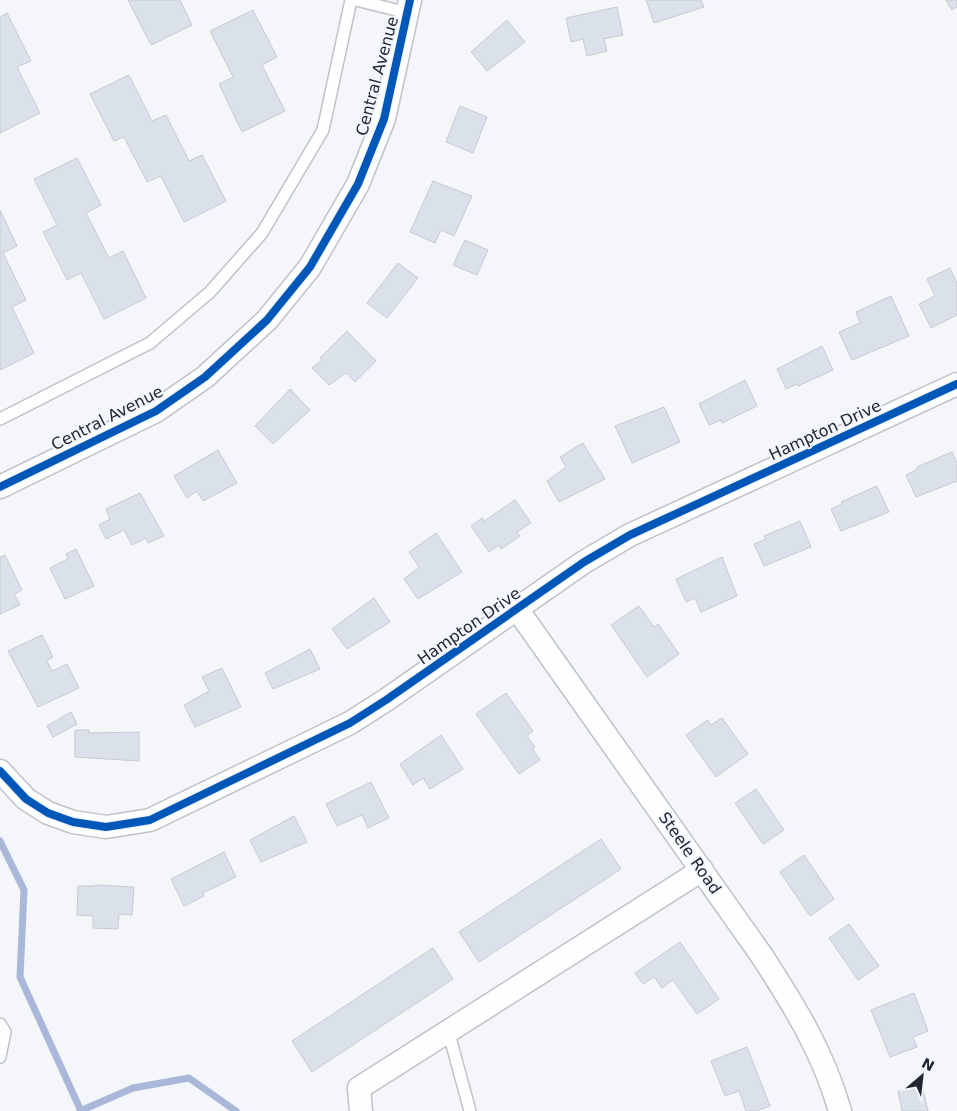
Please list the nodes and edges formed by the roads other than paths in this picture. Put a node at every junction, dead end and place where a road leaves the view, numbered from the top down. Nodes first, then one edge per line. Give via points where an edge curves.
1 (351, 0) edge
2 (356, 0) edge
3 (409, 6) edge
4 (957, 384) edge
5 (0, 419) edge
6 (0, 487) edge
7 (517, 609) junction
8 (0, 771) edge
9 (702, 870) junction
10 (0, 1024) edge
11 (448, 1030) junction
12 (0, 1057) edge
13 (361, 1111) edge
14 (470, 1111) edge
15 (840, 1111) edge

1 - 5 lane via 323,130 262,233 210,292 150,343
2 - 3 lane
3 - 6 street, Central Avenue via 384,119 358,184 310,268 267,320 205,377 156,411
4 - 7 street, Hampton Drive via 630,535 584,562
7 - 8 street, Hampton Drive via 350,723 150,820 106,826 73,822 48,813 26,799
7 - 9 street, Steele Road
9 - 11 street
9 - 15 street, Steele Road via 800,1015 813,1038
10 - 12 lane via 5,1032
11 - 13 street via 359,1088
11 - 14 lane

